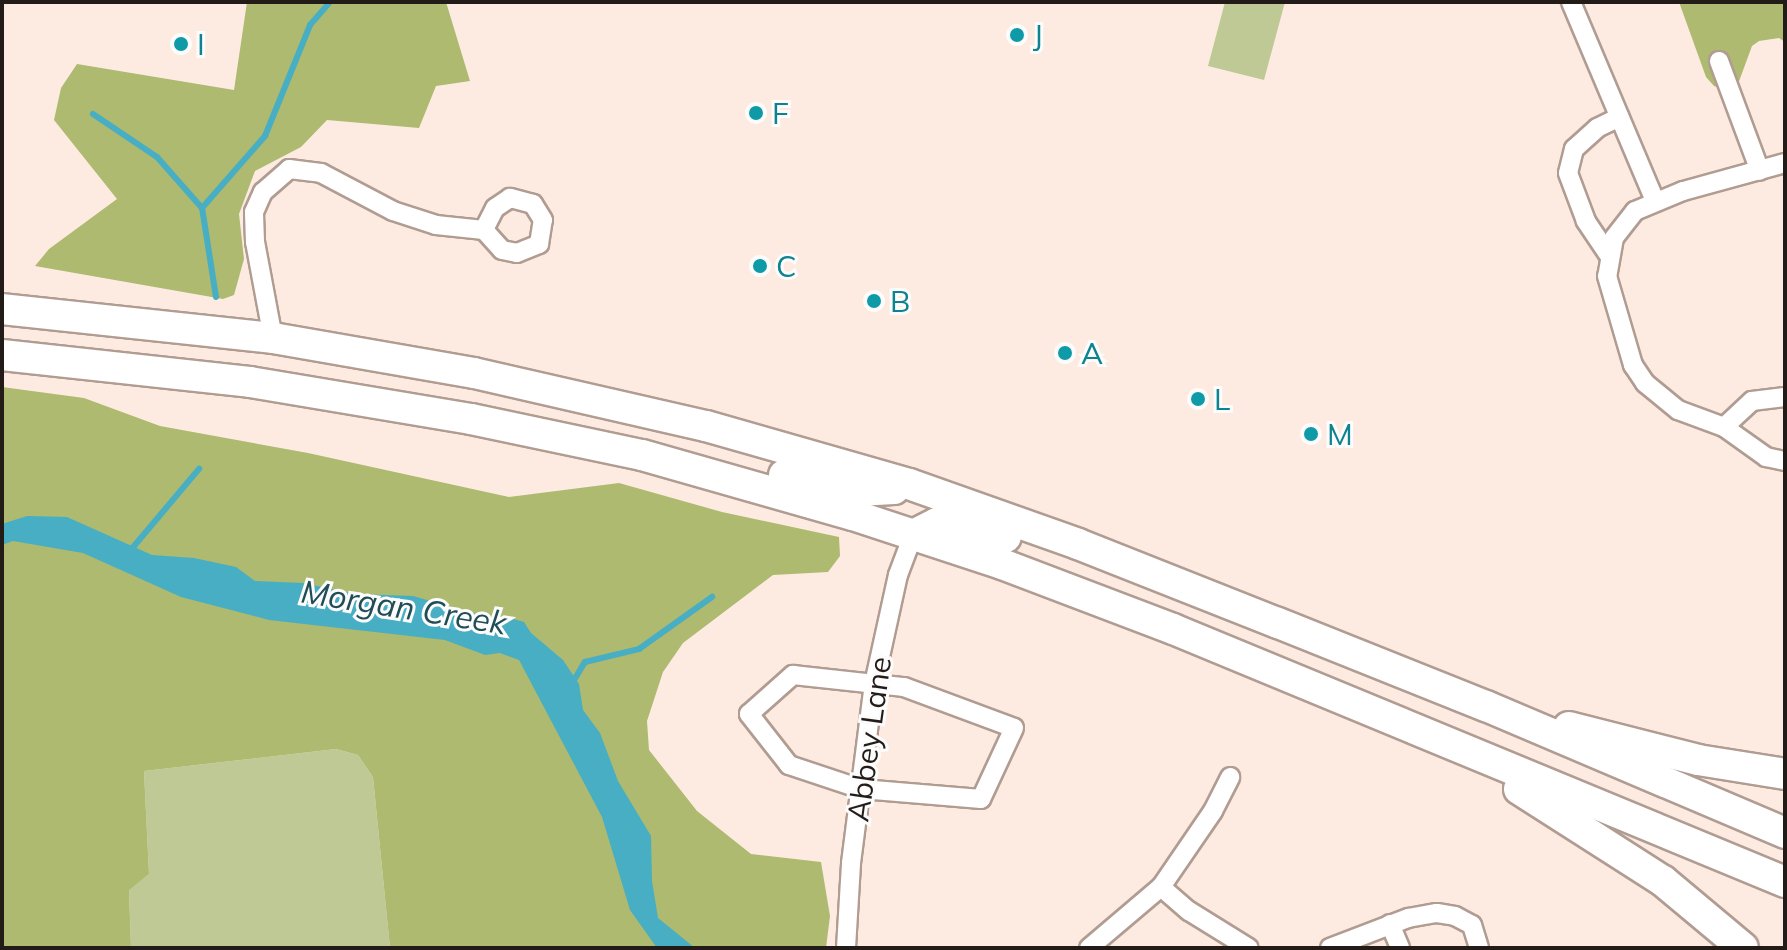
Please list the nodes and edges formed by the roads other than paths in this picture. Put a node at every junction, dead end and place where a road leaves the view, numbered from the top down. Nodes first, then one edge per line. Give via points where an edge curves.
1 (1571, 2) edge
2 (1719, 61) dead end
3 (1620, 117) junction
4 (1785, 163) edge
5 (1760, 171) junction
6 (1655, 201) junction
7 (484, 230) dead end
8 (1608, 254) junction
9 (2, 309) edge
10 (273, 338) junction
11 (2, 355) edge
12 (1785, 397) edge
13 (1724, 427) junction
14 (570, 439) junction
15 (1785, 461) edge
16 (909, 484) junction
17 (913, 535) junction
18 (1148, 571) junction
19 (874, 684) junction
20 (1486, 706) junction
21 (1431, 738) junction
22 (1785, 774) edge
23 (1230, 777) dead end
24 (861, 789) junction
25 (1785, 833) edge
26 (1785, 882) edge
27 (1161, 887) junction
28 (1390, 924) junction
29 (846, 948) edge
30 (1089, 948) edge
31 (1249, 948) edge
32 (1330, 948) edge
33 (1400, 948) edge
34 (1479, 948) edge
35 (1743, 948) edge

1 - 3 street
2 - 5 street
3 - 6 street
3 - 8 street via 1597,128 1574,149 1568,173 1586,221
4 - 5 street
5 - 6 street
6 - 8 street via 1622,225
7 - 10 street via 436,225 393,211 321,173 289,169 272,180 254,212
8 - 13 street via 1610,290 1633,365 1645,383 1678,410
9 - 10 highway
10 - 16 highway via 622,405
11 - 14 highway via 250,382
12 - 13 street via 1752,401
13 - 15 street via 1766,457
14 - 16 highway via 675,447 858,491
14 - 17 highway via 714,475
16 - 18 highway
17 - 18 highway via 937,523 954,523
17 - 19 street, Abbey Lane via 898,575
17 - 21 highway via 1119,608
18 - 20 highway
19 - 24 street, Abbey Lane
19 - 24 street via 793,675 749,714 789,765
19 - 24 street via 904,687 1014,728 981,799
20 - 22 highway via 1698,760
20 - 25 highway
21 - 26 highway
21 - 35 highway via 1589,831 1663,881
23 - 27 street
24 - 29 street, Abbey Lane
27 - 30 street
27 - 31 street
28 - 32 street
28 - 33 street
28 - 34 street via 1422,914 1455,916 1472,925

